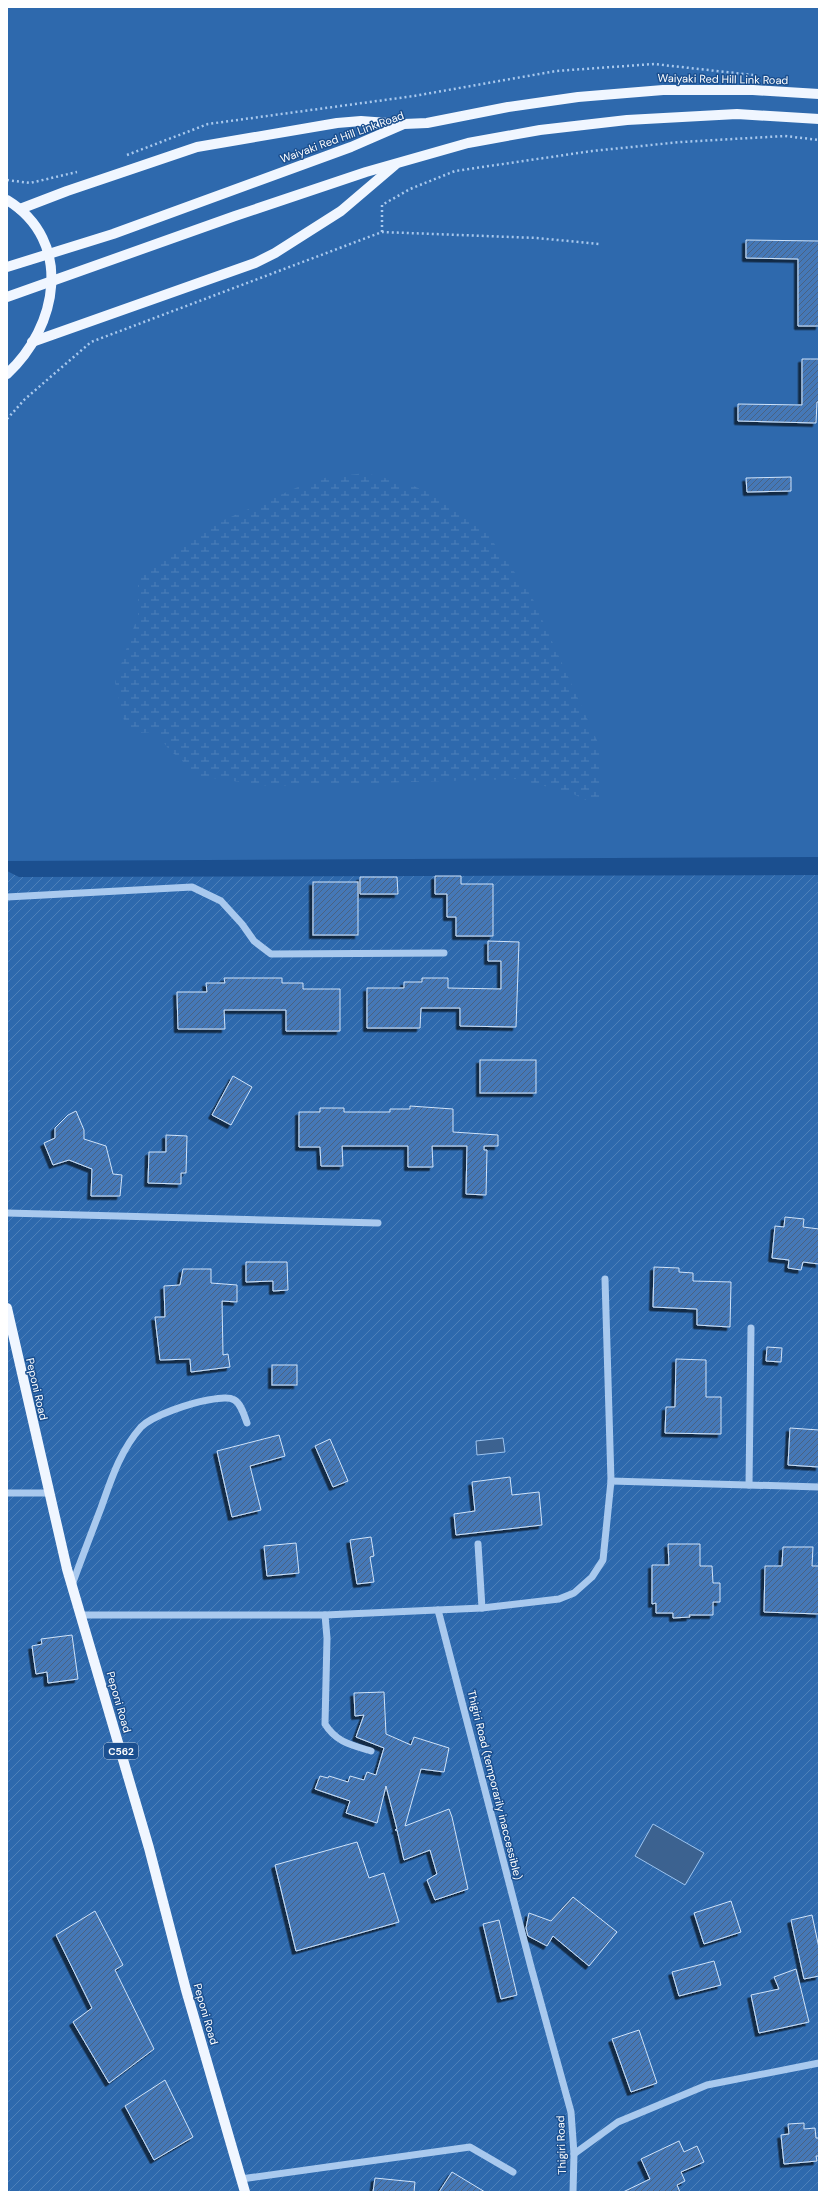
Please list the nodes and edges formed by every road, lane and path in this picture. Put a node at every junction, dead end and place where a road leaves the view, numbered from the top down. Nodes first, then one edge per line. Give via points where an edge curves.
1 (758, 75) dead end
2 (819, 94) edge
3 (819, 119) edge
4 (404, 124) junction
5 (819, 140) edge
6 (120, 158) dead end
7 (399, 161) junction
8 (80, 171) dead end
9 (7, 180) edge
10 (7, 200) edge
11 (20, 210) junction
12 (382, 232) junction
13 (599, 244) dead end
14 (7, 268) edge
15 (7, 297) edge
16 (32, 342) junction
17 (7, 374) edge
18 (7, 419) edge
19 (7, 897) edge
20 (444, 953) dead end
21 (7, 1213) edge
22 (378, 1223) dead end
23 (605, 1279) dead end
24 (7, 1308) edge
25 (751, 1328) dead end
26 (248, 1423) dead end
27 (611, 1481) junction
28 (750, 1485) junction
29 (819, 1487) edge
30 (7, 1493) edge
31 (49, 1493) junction
32 (478, 1544) dead end
33 (72, 1586) junction
34 (482, 1608) junction
35 (438, 1610) junction
36 (81, 1615) junction
37 (325, 1615) junction
38 (371, 1751) dead end
39 (819, 2063) edge
40 (560, 2076) joint
41 (574, 2154) junction
42 (513, 2172) dead end
43 (241, 2179) junction
44 (245, 2192) edge
45 (574, 2192) edge

1 - 6 path via 654,64 556,71 414,96 208,124
2 - 4 main road, Waiyaki Red Hill Link Road via 753,90 663,90 578,97 508,107 427,123
3 - 7 main road via 737,114 626,120 540,130
4 - 11 main road via 361,121 337,123 197,147 67,191
4 - 14 main road, Waiyaki Red Hill Link Road via 351,147 120,231
5 - 12 path via 785,136 673,143 592,151 456,171 410,189 382,205
7 - 15 main road via 234,216
7 - 16 main road via 341,211 276,253 255,263
8 - 9 path via 30,183
10 - 11 main road
11 - 16 main road via 34,222 42,235 51,261 50,295
12 - 13 path via 537,238
12 - 18 path via 91,342 25,399
16 - 17 main road
19 - 20 street via 192,887 221,901 254,941 271,954
21 - 22 street
23 - 27 street
24 - 31 main road, Peponi Road / C562
25 - 28 street
26 - 33 street via 241,1404 234,1398 225,1398 204,1401 161,1415 142,1426 120,1456
27 - 28 street
27 - 34 street via 603,1560 592,1577 574,1593 559,1599
28 - 29 street
30 - 31 street
31 - 33 main road, Peponi Road / C562
32 - 34 street
33 - 36 main road, Peponi Road / C562
34 - 35 street
35 - 37 street
35 - 40 street, Thigiri Road (temporarily inaccessible)
36 - 37 street
36 - 43 main road, Peponi Road / C562
37 - 38 street via 325,1724 331,1734 344,1743
39 - 41 street via 707,2085 618,2122
40 - 41 street, Thigiri Road via 571,2112
41 - 45 street, Thigiri Road
42 - 43 street via 470,2146
43 - 44 main road, Peponi Road / C562

